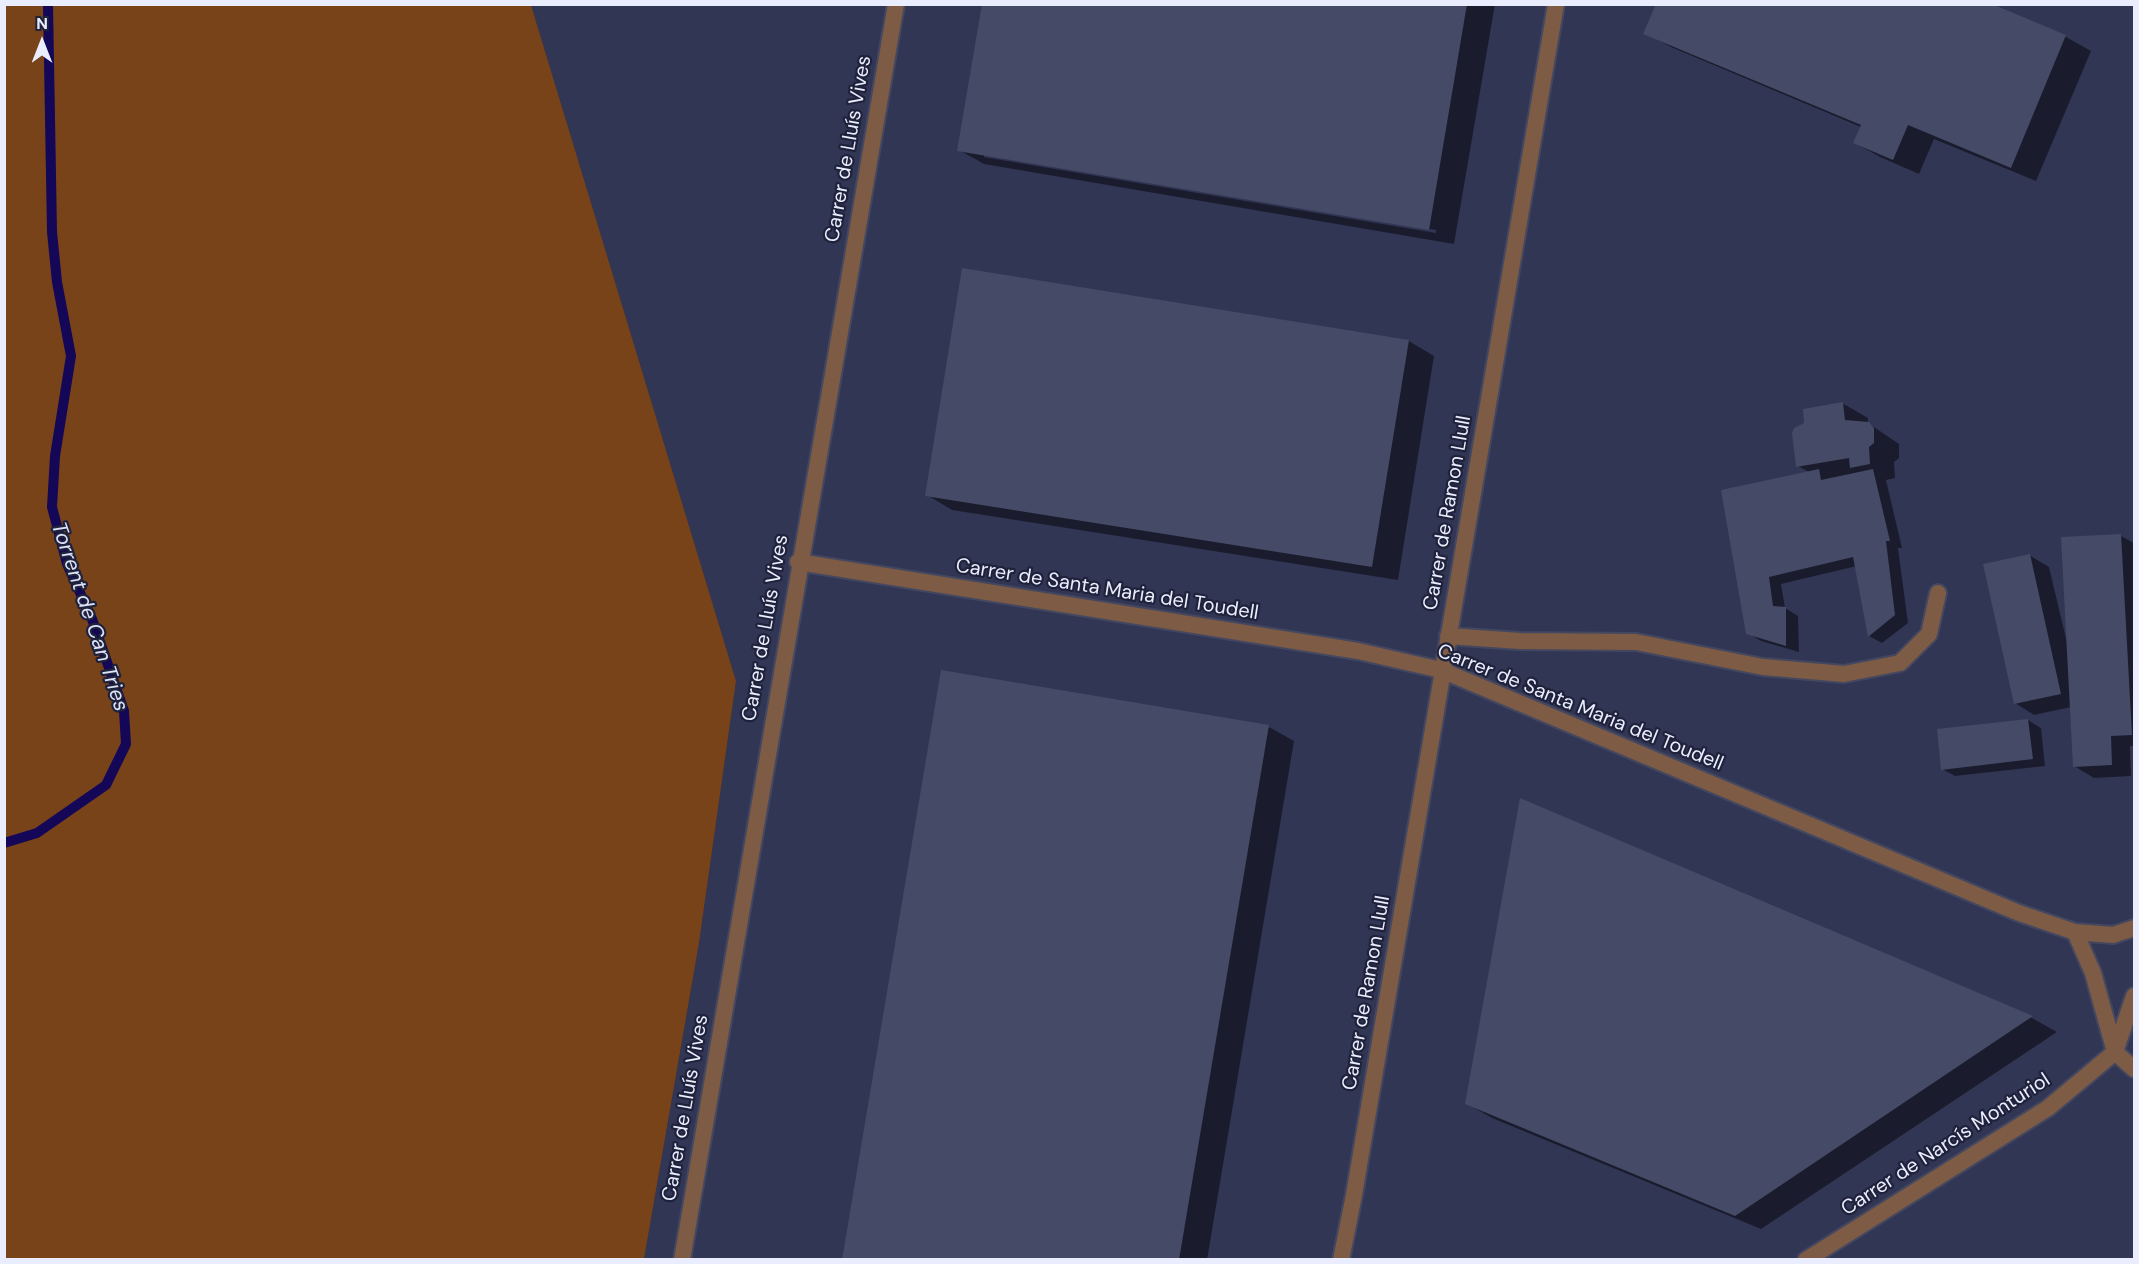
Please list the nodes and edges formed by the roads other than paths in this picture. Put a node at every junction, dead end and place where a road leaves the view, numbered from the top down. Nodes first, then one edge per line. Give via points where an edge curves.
1 (896, 4) edge
2 (1556, 4) edge
3 (798, 562) junction
4 (1938, 593) dead end
5 (1448, 636) junction
6 (1441, 670) junction
7 (2134, 928) edge
8 (2075, 932) junction
9 (2134, 996) edge
10 (2115, 1052) junction
11 (2134, 1069) edge
12 (1344, 1242) junction
13 (682, 1260) edge
14 (1341, 1260) edge
15 (1352, 1260) edge
16 (1806, 1260) edge

1 - 3 street, Carrer de Lluís Vives
2 - 5 street, Carrer de Ramon Llull
3 - 6 street, Carrer de Santa Maria del Toudell via 1358,651
3 - 13 street, Carrer de Lluís Vives
4 - 5 street via 1929,634 1900,663 1844,674 1763,667 1636,642
5 - 6 street, Carrer de Ramon Llull
6 - 8 street, Carrer de Santa Maria del Toudell via 2008,908
6 - 12 street, Carrer de Ramon Llull
7 - 8 street, Carrer de Santa Maria del Toudell via 2113,935
8 - 10 street via 2093,973
9 - 10 street
10 - 11 street
10 - 16 street, Carrer de Narcís Monturiol via 2048,1108
12 - 14 street, Carrer de Ramon Llull
12 - 15 street

